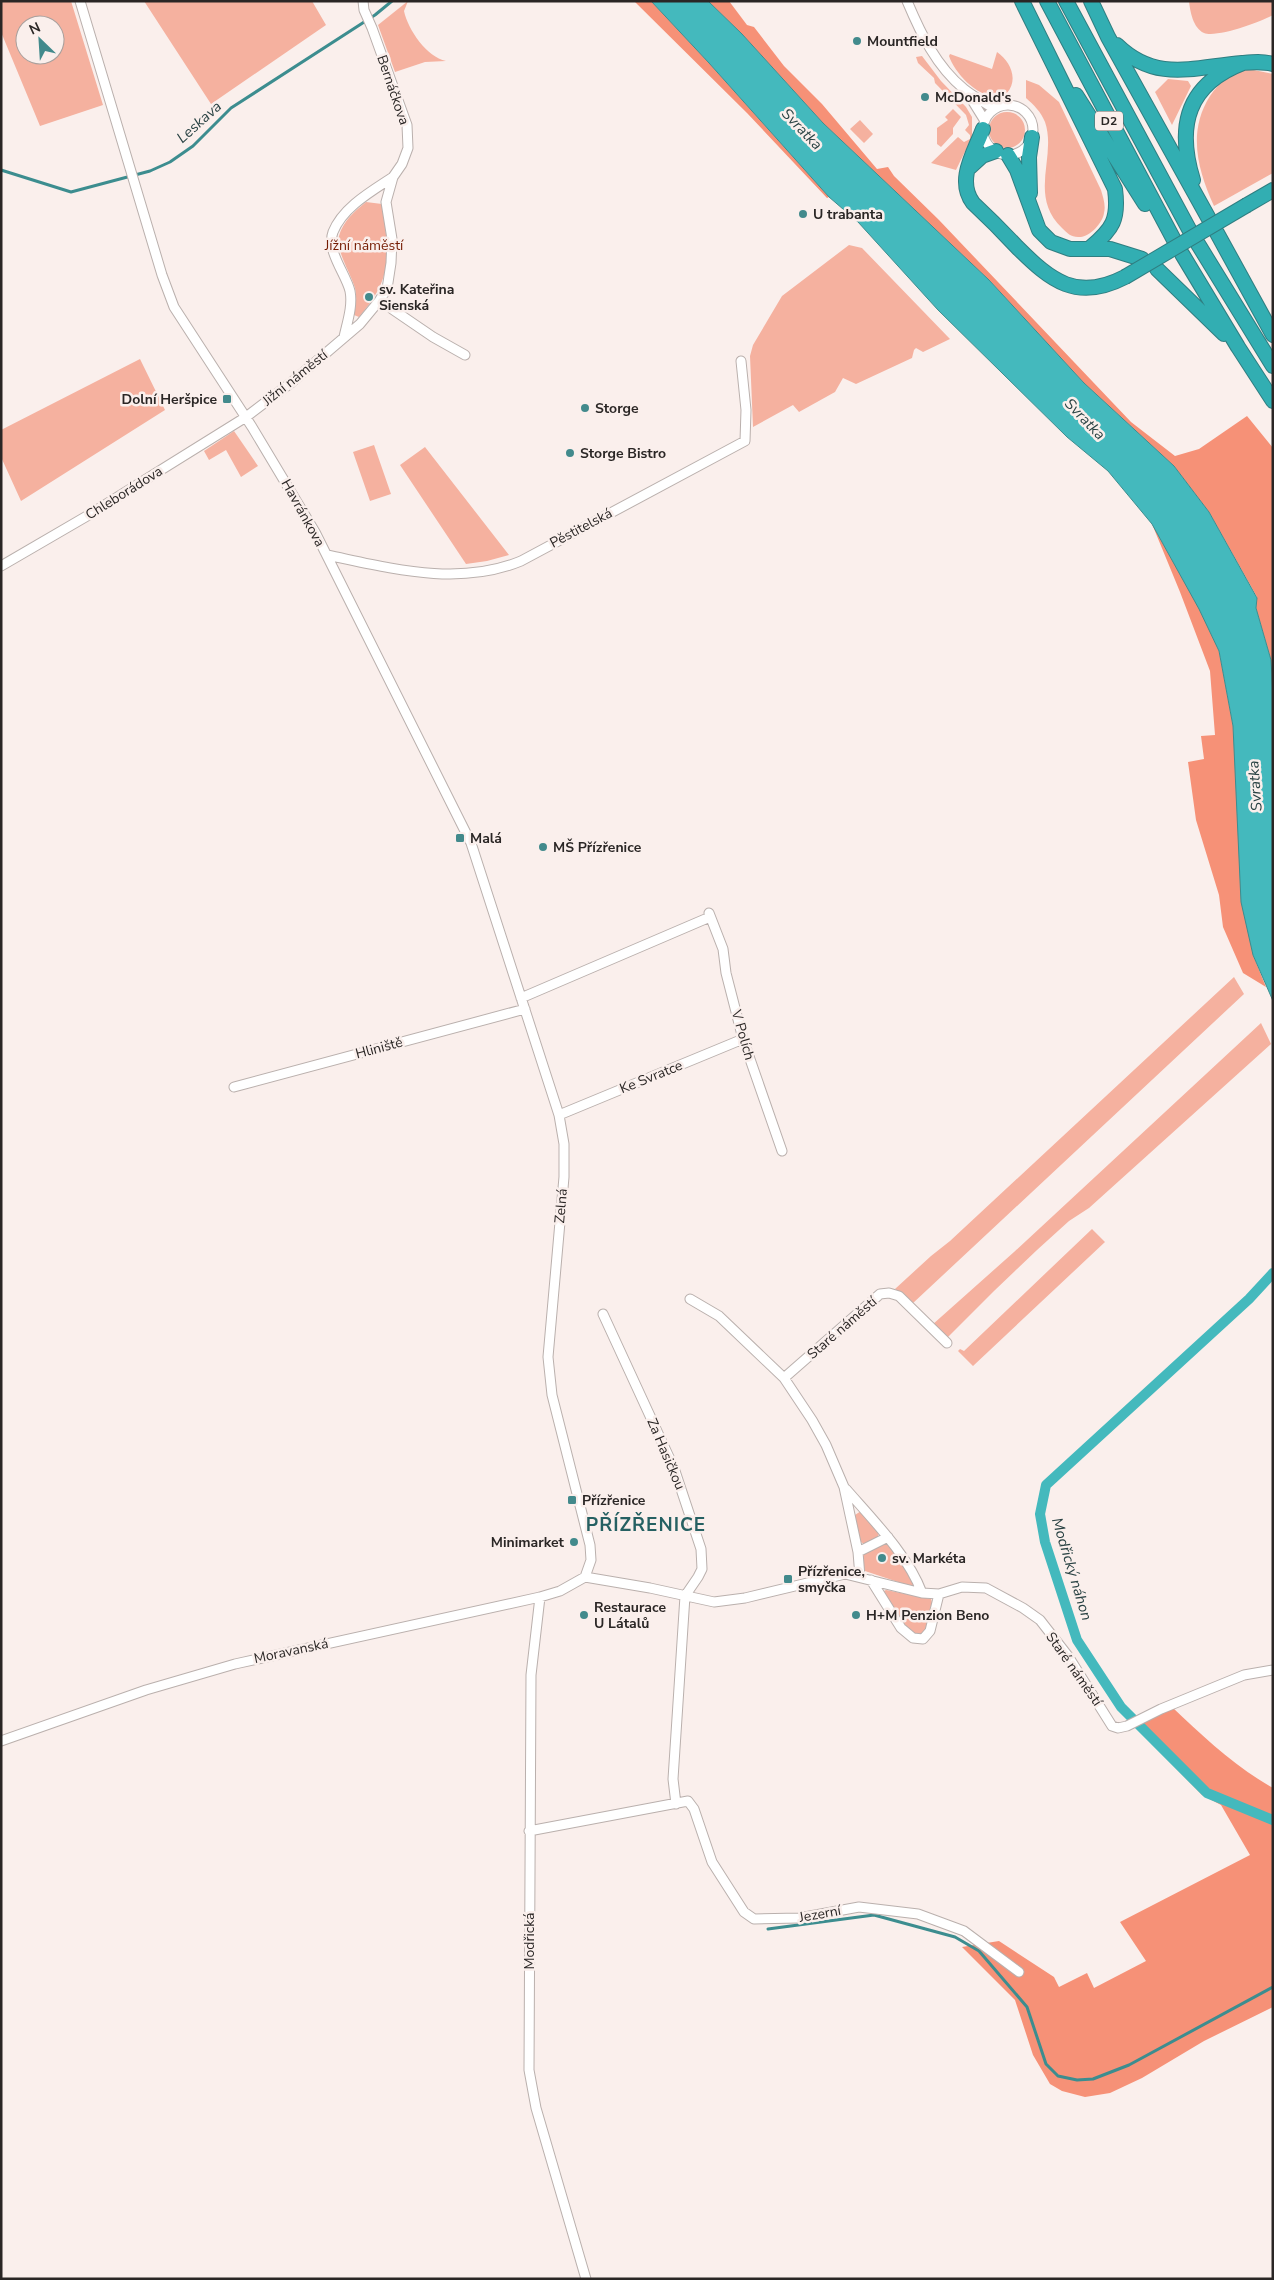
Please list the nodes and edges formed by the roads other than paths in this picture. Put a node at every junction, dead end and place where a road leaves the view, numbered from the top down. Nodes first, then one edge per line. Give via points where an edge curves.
1 (80, 1) edge
2 (906, 1) edge
3 (1022, 1) edge
4 (1046, 1) edge
5 (1066, 1) edge
6 (1091, 1) edge
7 (363, 6) edge
8 (1108, 37) junction
9 (1052, 62) junction
10 (1243, 63) junction
11 (1273, 64) edge
12 (965, 90) junction
13 (994, 109) junction
14 (984, 125) junction
15 (1032, 137) junction
16 (1002, 153) junction
17 (967, 169) junction
18 (392, 177) junction
19 (1273, 190) edge
20 (1030, 202) junction
21 (1190, 231) dead end
22 (1217, 233) dead end
23 (1198, 244) dead end
24 (1090, 248) junction
25 (1182, 254) dead end
26 (1142, 259) dead end
27 (1157, 269) dead end
28 (385, 305) junction
29 (1273, 335) edge
30 (344, 337) junction
31 (1238, 347) junction
32 (466, 355) dead end
33 (741, 361) dead end
34 (1273, 366) edge
35 (1273, 402) edge
36 (246, 417) junction
37 (327, 555) junction
38 (1, 566) edge
39 (471, 843) joint
40 (521, 998) junction
41 (525, 1009) junction
42 (743, 1039) junction
43 (234, 1087) dead end
44 (559, 1115) junction
45 (782, 1151) dead end
46 (690, 1299) dead end
47 (603, 1314) dead end
48 (947, 1343) dead end
49 (784, 1378) junction
50 (844, 1487) junction
51 (888, 1537) junction
52 (858, 1552) junction
53 (585, 1577) junction
54 (860, 1577) junction
55 (871, 1580) junction
56 (922, 1594) junction
57 (939, 1594) junction
58 (685, 1596) junction
59 (540, 1597) junction
60 (1273, 1670) edge
61 (1, 1742) edge
62 (676, 1804) junction
63 (529, 1830) junction
64 (1019, 1972) dead end
65 (586, 2279) edge

1 - 36 street, Havránkova via 174,307
2 - 12 street via 941,66
3 - 9 highway
4 - 9 highway, D2 via 1172,241
5 - 21 highway, D2
6 - 8 highway
7 - 18 street, Bernáčkova via 407,125 408,148
8 - 10 highway via 1134,60 1162,70
8 - 10 highway via 1207,215 1189,166 1189,118 1197,95 1207,83
9 - 24 highway via 1115,189 1116,217 1105,236
10 - 11 highway
12 - 13 street
12 - 14 street
13 - 14 street
13 - 15 street via 1006,105 1025,111 1032,123
14 - 16 street via 986,142
14 - 17 highway
15 - 16 street via 1020,152
15 - 20 highway
16 - 17 highway via 982,156
16 - 20 highway via 1017,170
17 - 19 highway, bridge via 967,195 1041,270 1071,286 1090,288 1125,277
18 - 28 street, Jižní náměstí via 386,202 392,238
18 - 30 street via 360,200 333,233 332,246 350,292
20 - 24 highway via 1039,230 1052,242 1070,249
22 - 29 highway
23 - 34 highway
24 - 26 highway via 1120,251
25 - 31 highway
27 - 31 highway
28 - 30 street, Jižní náměstí
28 - 32 street
30 - 36 street, Jižní náměstí
31 - 35 highway
33 - 37 street, Pěstitelská via 746,410 745,440 521,561 485,572 443,574 408,571
36 - 37 street, Havránkova
36 - 38 street, Chleborádova
37 - 39 street, Havránkova
39 - 40 street, Zelná
40 - 41 street, Zelná
40 - 42 street, V Polích via 710,915 723,949
41 - 43 street, Hliniště
41 - 44 street, Zelná
42 - 44 street, Ke Svratce
42 - 45 street, V Polích
44 - 53 street, Zelná via 564,1144 564,1177 548,1358 552,1395 590,1545 591,1560
46 - 49 street via 719,1316
47 - 58 street, Za Hasičkou via 674,1468 701,1549 702,1569
48 - 49 street, Staré náměstí via 899,1296 880,1294
49 - 50 street via 826,1445
50 - 51 street
50 - 52 street
51 - 52 street
51 - 56 street via 918,1581
52 - 54 street
53 - 58 street, Staré náměstí
53 - 59 street, Moravanská via 560,1591
54 - 55 street, Staré náměstí
54 - 58 street, Staré náměstí via 844,1574 719,1602
55 - 56 street, Staré náměstí
55 - 57 street via 901,1628 913,1638 923,1639 930,1631
56 - 57 street, Staré náměstí
57 - 60 street, Staré náměstí via 962,1587 986,1588 1040,1620 1068,1656 1112,1726 1118,1728 1244,1675
58 - 62 street via 673,1779
59 - 61 street, Moravanská via 235,1664 146,1690
59 - 63 street, Modřická via 531,1675
62 - 63 street
62 - 64 street, Jezerní via 688,1801 694,1809 712,1862 744,1912 754,1919 799,1918 859,1907 918,1914 964,1931
63 - 65 street, Modřická via 528,2070

